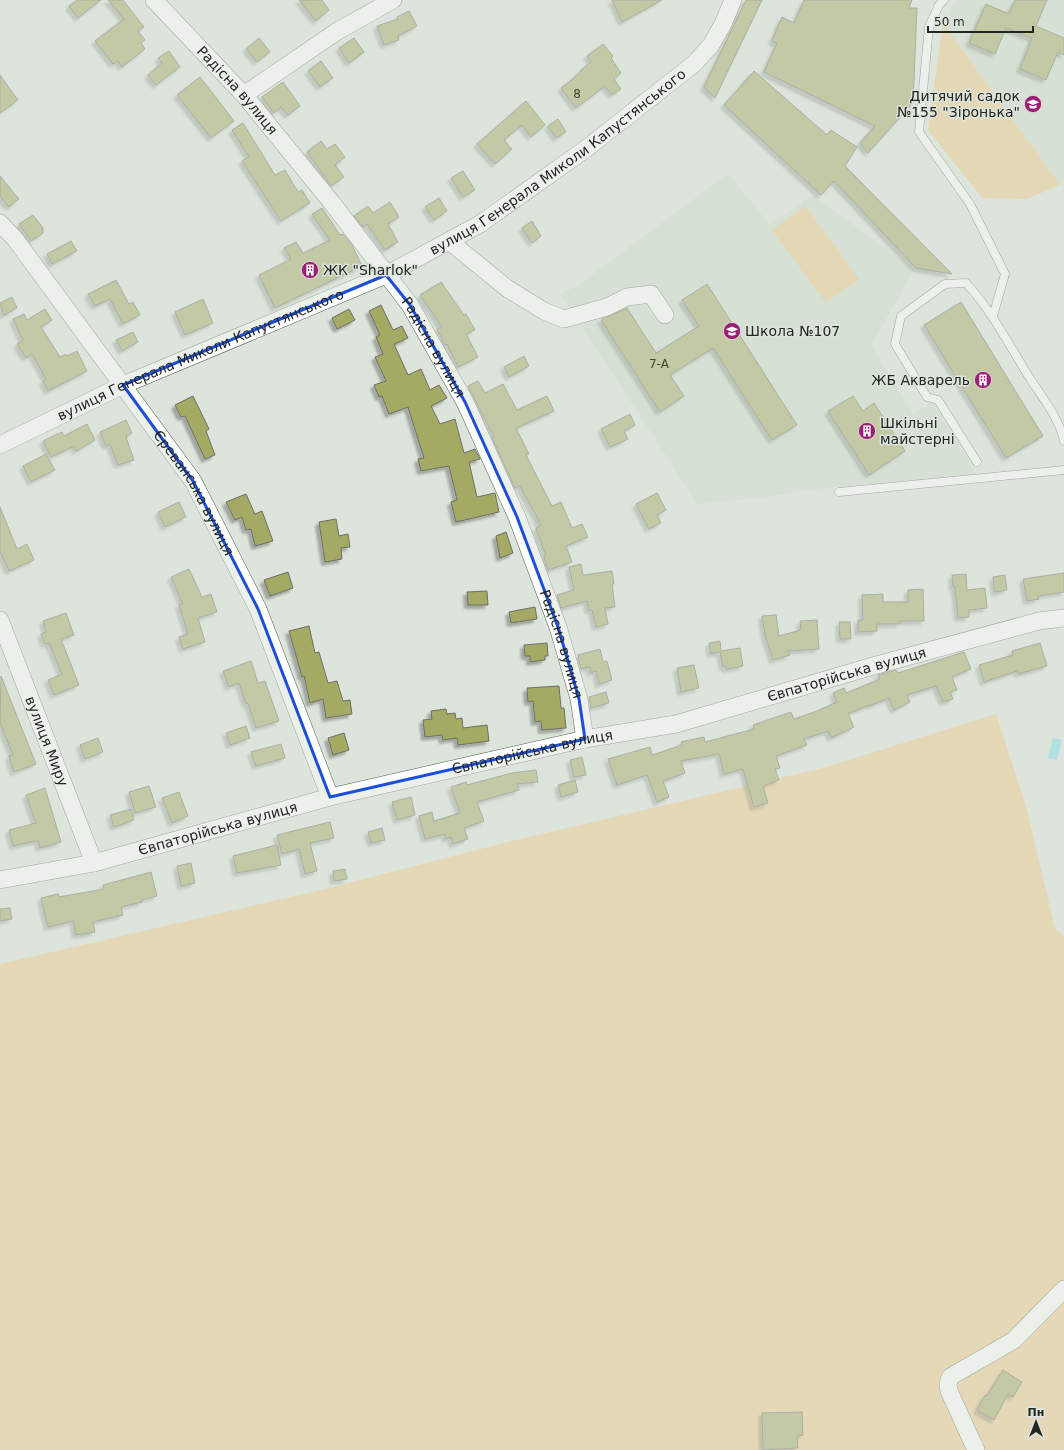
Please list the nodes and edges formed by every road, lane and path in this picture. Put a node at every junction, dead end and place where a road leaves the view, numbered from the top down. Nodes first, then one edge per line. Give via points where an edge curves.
1 (154, 0) edge
2 (393, 0) edge
3 (732, 0) edge
4 (944, 0) edge
5 (244, 95) junction
6 (0, 223) edge
7 (449, 241) junction
8 (386, 275) junction
9 (665, 315) dead end
10 (992, 316) junction
11 (123, 385) junction
12 (1064, 442) edge
13 (0, 446) edge
14 (977, 462) dead end
15 (1064, 470) edge
16 (839, 492) dead end
17 (1064, 618) edge
18 (0, 620) edge
19 (585, 739) junction
20 (330, 797) junction
21 (94, 863) junction
22 (0, 880) edge
23 (1064, 1289) edge
24 (976, 1450) edge

1 - 5 street, Радісна вулиця
2 - 5 street via 336,32
3 - 7 street, вулиця Генерала Миколи Капустянського via 711,45 695,63 587,148 480,224
4 - 10 lane via 929,27 920,132 970,204 1005,274
5 - 8 street, Радісна вулиця via 332,203
6 - 11 street, Єреванська вулиця via 15,239
7 - 8 street, вулиця Генерала Миколи Капустянського
7 - 9 street via 508,289 544,311 564,319 607,307 627,297 651,294
8 - 11 street, вулиця Генерала Миколи Капустянського
8 - 19 street, Радісна вулиця via 410,305 465,402 517,517 558,627 579,699
10 - 12 lane via 1049,405
10 - 14 lane via 982,299 966,283 945,284 901,316 895,344 927,397 938,400
11 - 13 street, вулиця Генерала Миколи Капустянського
11 - 20 street, Єреванська вулиця via 192,481 258,609
15 - 16 lane
17 - 19 street, Євпаторійська вулиця via 1039,621 880,664 676,724
18 - 21 street, вулиця Миру
19 - 20 street, Євпаторійська вулиця
20 - 21 street, Євпаторійська вулиця
21 - 22 street, Євпаторійська вулиця
23 - 24 street via 1014,1340 950,1377 949,1391

